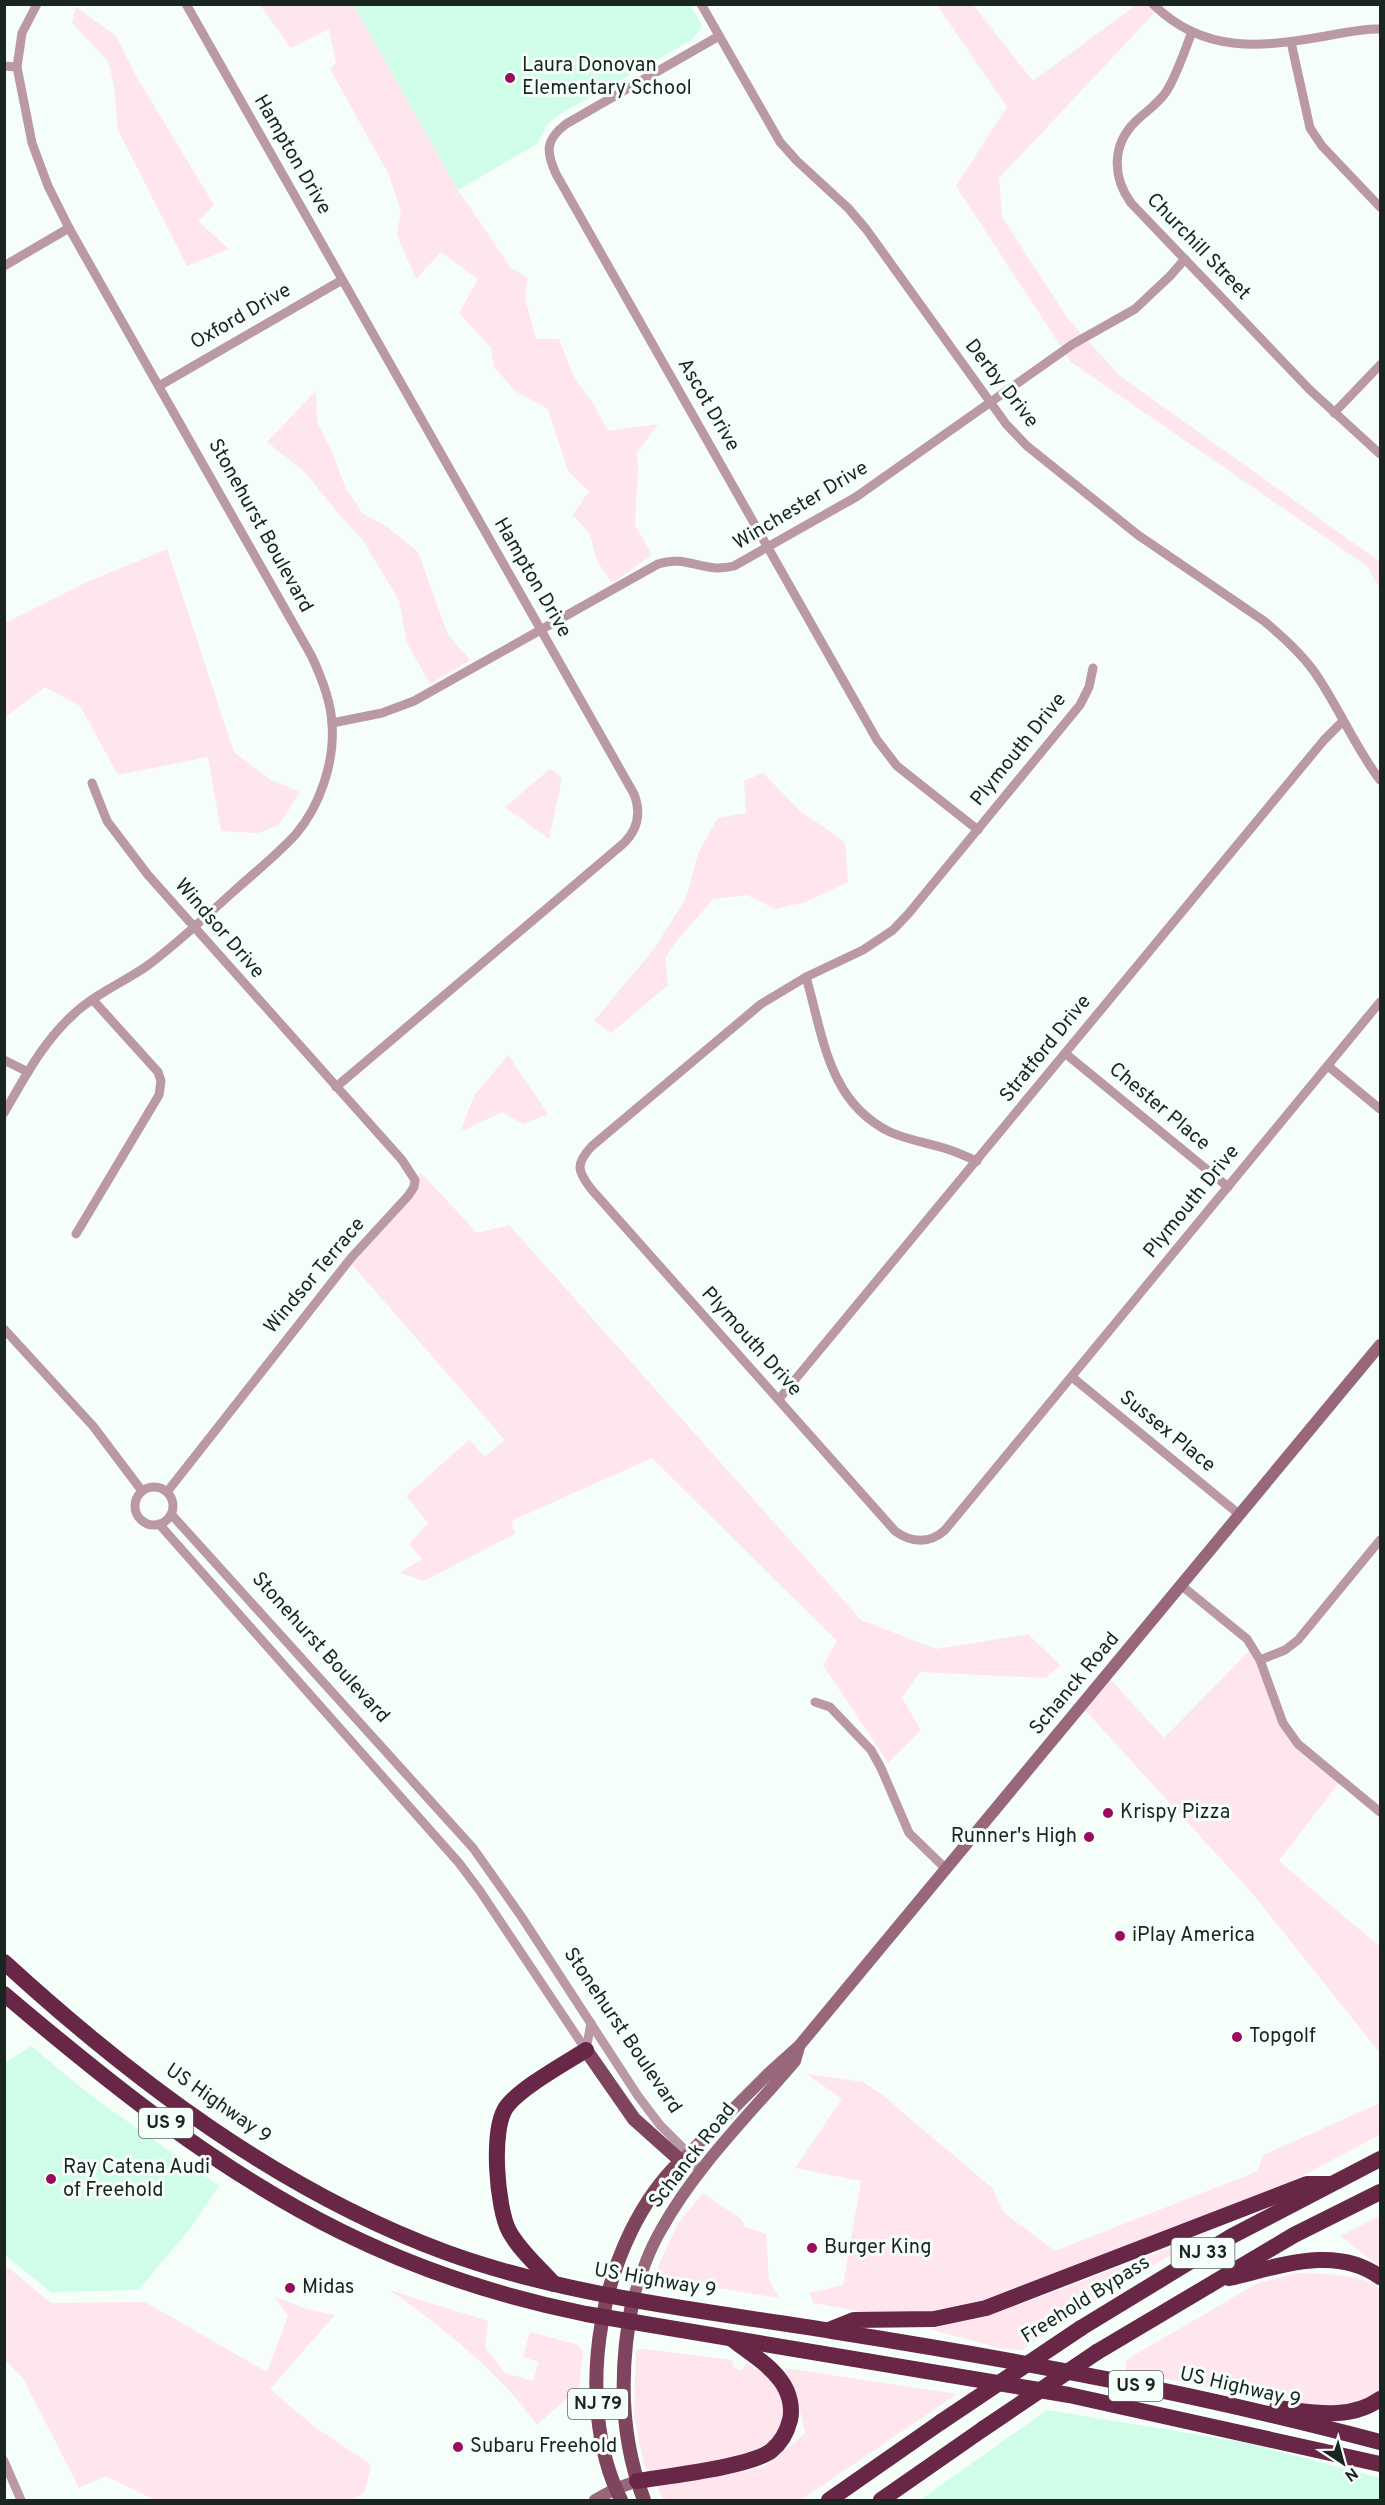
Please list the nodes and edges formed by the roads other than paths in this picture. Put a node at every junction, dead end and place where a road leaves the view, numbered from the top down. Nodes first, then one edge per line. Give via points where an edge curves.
1 (37, 4) edge
2 (186, 4) edge
3 (701, 4) edge
4 (1153, 4) edge
5 (1380, 29) edge
6 (1192, 32) junction
7 (718, 36) junction
8 (1291, 42) junction
9 (4, 66) edge
10 (17, 67) junction
11 (1380, 207) edge
12 (69, 228) junction
13 (1185, 259) junction
14 (4, 266) edge
15 (342, 280) junction
16 (1380, 365) edge
17 (159, 386) junction
18 (990, 403) junction
19 (1334, 413) junction
20 (1380, 454) edge
21 (768, 547) junction
22 (541, 630) junction
23 (1093, 668) dead end
24 (1342, 722) junction
25 (333, 723) junction
26 (1380, 780) edge
27 (92, 783) dead end
28 (978, 830) junction
29 (193, 927) junction
30 (806, 977) junction
31 (93, 1000) junction
32 (1380, 1002) edge
33 (1066, 1054) junction
34 (4, 1060) edge
35 (1328, 1066) junction
36 (28, 1072) junction
37 (336, 1087) junction
38 (1380, 1109) edge
39 (4, 1113) edge
40 (977, 1161) junction
41 (1228, 1187) junction
42 (75, 1234) dead end
43 (4, 1329) edge
44 (1380, 1345) edge
45 (1072, 1377) junction
46 (779, 1399) junction
47 (142, 1491) junction
48 (167, 1492) junction
49 (171, 1514) junction
50 (1240, 1515) junction
51 (159, 1524) junction
52 (1380, 1540) edge
53 (1182, 1586) junction
54 (1260, 1660) junction
55 (815, 1702) dead end
56 (412, 1779) junction
57 (398, 1791) junction
58 (1380, 1812) edge
59 (945, 1868) junction
60 (4, 1962) edge
61 (562, 1979) junction
62 (545, 1989) junction
63 (4, 1994) edge
64 (591, 2023) junction
65 (799, 2046) junction
66 (586, 2050) junction
67 (685, 2157) junction
68 (1380, 2159) edge
69 (700, 2173) junction
70 (1329, 2184) junction
71 (1380, 2192) edge
72 (1380, 2277) edge
73 (1211, 2283) junction
74 (554, 2284) junction
75 (608, 2295) junction
76 (633, 2299) junction
77 (603, 2317) junction
78 (628, 2321) junction
79 (828, 2330) junction
80 (731, 2339) junction
81 (1380, 2399) edge
82 (1229, 2405) junction
83 (1380, 2442) edge
84 (4, 2461) edge
85 (1380, 2464) edge
86 (637, 2481) junction
87 (618, 2495) edge
88 (21, 2500) edge
89 (595, 2500) edge
90 (644, 2500) edge
91 (829, 2500) edge
92 (881, 2500) edge

1 - 10 street, Stonehurst Boulevard via 22,33
2 - 15 street, Hampton Drive
3 - 7 street, Derby Drive
4 - 6 street
5 - 8 street
6 - 8 street via 1227,43
6 - 13 street, Churchill Street via 1167,91 1122,140 1117,165 1120,184 1131,203
7 - 18 street, Derby Drive via 780,142 866,230
7 - 21 street, Ascot Drive via 566,124 555,134 548,155
8 - 11 street via 1310,128
9 - 10 street
10 - 12 street, Stonehurst Boulevard via 32,144
12 - 14 street
12 - 17 street, Stonehurst Boulevard
13 - 18 street, Winchester Drive via 1136,309 1073,344
13 - 19 street, Churchill Street
15 - 17 street, Oxford Drive
15 - 22 street, Hampton Drive
16 - 19 street
17 - 25 street, Stonehurst Boulevard via 311,655 324,685
18 - 21 street, Winchester Drive via 856,497
18 - 24 street, Derby Drive via 1027,446 1138,535 1284,637 1314,672
19 - 20 street, Churchill Street
21 - 22 street, Winchester Drive via 723,569 675,560 658,564
21 - 28 street, Ascot Drive via 884,750 897,766
22 - 25 street, Winchester Drive via 414,701
22 - 37 street, Hampton Drive via 634,794 638,811 635,829 624,843
23 - 28 street, Plymouth Drive via 1080,705
24 - 26 street, Derby Drive
24 - 33 street, Stratford Drive
25 - 29 street, Stonehurst Boulevard via 324,780 300,828
27 - 29 street, Windsor Drive via 107,821
28 - 30 street, Plymouth Drive via 893,930 863,950
29 - 31 street, Stonehurst Boulevard via 147,966
29 - 37 street, Windsor Drive
30 - 40 street via 831,1069 854,1105 891,1132
30 - 46 street, Plymouth Drive via 746,1015 592,1146 579,1162 592,1190
31 - 36 street, Stonehurst Boulevard via 60,1027
31 - 42 street via 158,1072 161,1081 159,1095
32 - 35 street, Plymouth Drive
33 - 40 street, Stratford Drive
33 - 41 street, Chester Place
34 - 36 street
35 - 38 street
35 - 41 street, Plymouth Drive
36 - 39 street, Stonehurst Boulevard
37 - 48 street, Windsor Terrace via 409,1169 414,1187 351,1258
40 - 46 street, Stratford Drive
41 - 45 street, Plymouth Drive
43 - 47 street via 93,1426
44 - 50 street, Schanck Road
45 - 46 street, Plymouth Drive via 945,1530 926,1540 911,1540 895,1531
45 - 50 street, Sussex Place
47 - 48 street via 152,1487
47 - 51 street, Stonehurst Boulevard via 135,1502 137,1515 146,1524
48 - 49 street via 172,1502
49 - 51 street
49 - 56 street, Stonehurst Boulevard
50 - 53 street, Schanck Road
51 - 57 street, Stonehurst Boulevard
52 - 54 street via 1298,1640
53 - 54 street via 1247,1639
53 - 59 street, Schanck Road
54 - 58 street via 1290,1734
55 - 59 street via 830,1707 871,1750 909,1833
56 - 57 street
56 - 61 street, Stonehurst Boulevard via 473,1848
57 - 62 street, Stonehurst Boulevard via 480,1891
59 - 65 street, Schanck Road
60 - 74 highway, US Highway 9 / US 9 via 152,2085 294,2180 428,2245
61 - 62 street
61 - 64 street, Stonehurst Boulevard
62 - 66 street, Stonehurst Boulevard
63 - 77 highway, US 9 via 137,2102 229,2166 313,2217 388,2253 454,2278 533,2302
64 - 66 street
64 - 67 street, Stonehurst Boulevard via 638,2096
65 - 67 street, Schanck Road
65 - 69 street, Schanck Road via 795,2061
66 - 67 main road, Stonehurst Boulevard via 634,2119
66 - 74 highway via 509,2104 500,2118 496,2137 502,2211 507,2226 522,2250
67 - 69 street, Stonehurst Boulevard
67 - 75 main road, Schanck Road via 643,2210
68 - 70 highway, Freehold Bypass / NJ 33
69 - 76 street, Schanck Road via 660,2232
70 - 79 highway via 1307,2184 986,2308 934,2319 854,2320
70 - 91 highway, Freehold Bypass / NJ 33, bridge via 1232,2236 1081,2328
71 - 73 highway, NJ 33
72 - 73 highway via 1359,2265 1322,2259
73 - 92 highway, NJ 33, bridge via 1097,2352
74 - 75 highway, US Highway 9 / US 9
75 - 76 highway, US Highway 9 / US 9
75 - 77 main road, NJ 79
76 - 78 main road, NJ 79
76 - 79 highway, US Highway 9 / US 9
77 - 78 highway, US 9
77 - 87 main road, NJ 79 via 597,2373 598,2411
78 - 80 highway, US 9
78 - 86 main road, NJ 79 via 623,2394 626,2432
79 - 82 highway, US Highway 9 / US 9 via 1053,2369
80 - 85 highway, US 9 via 1069,2395
80 - 86 highway via 782,2382 791,2414 784,2437 771,2450 751,2460
81 - 82 highway via 1360,2410 1339,2413
82 - 83 highway, US Highway 9 / US 9
84 - 88 street
86 - 87 street
86 - 90 main road, NJ 79
87 - 89 street

